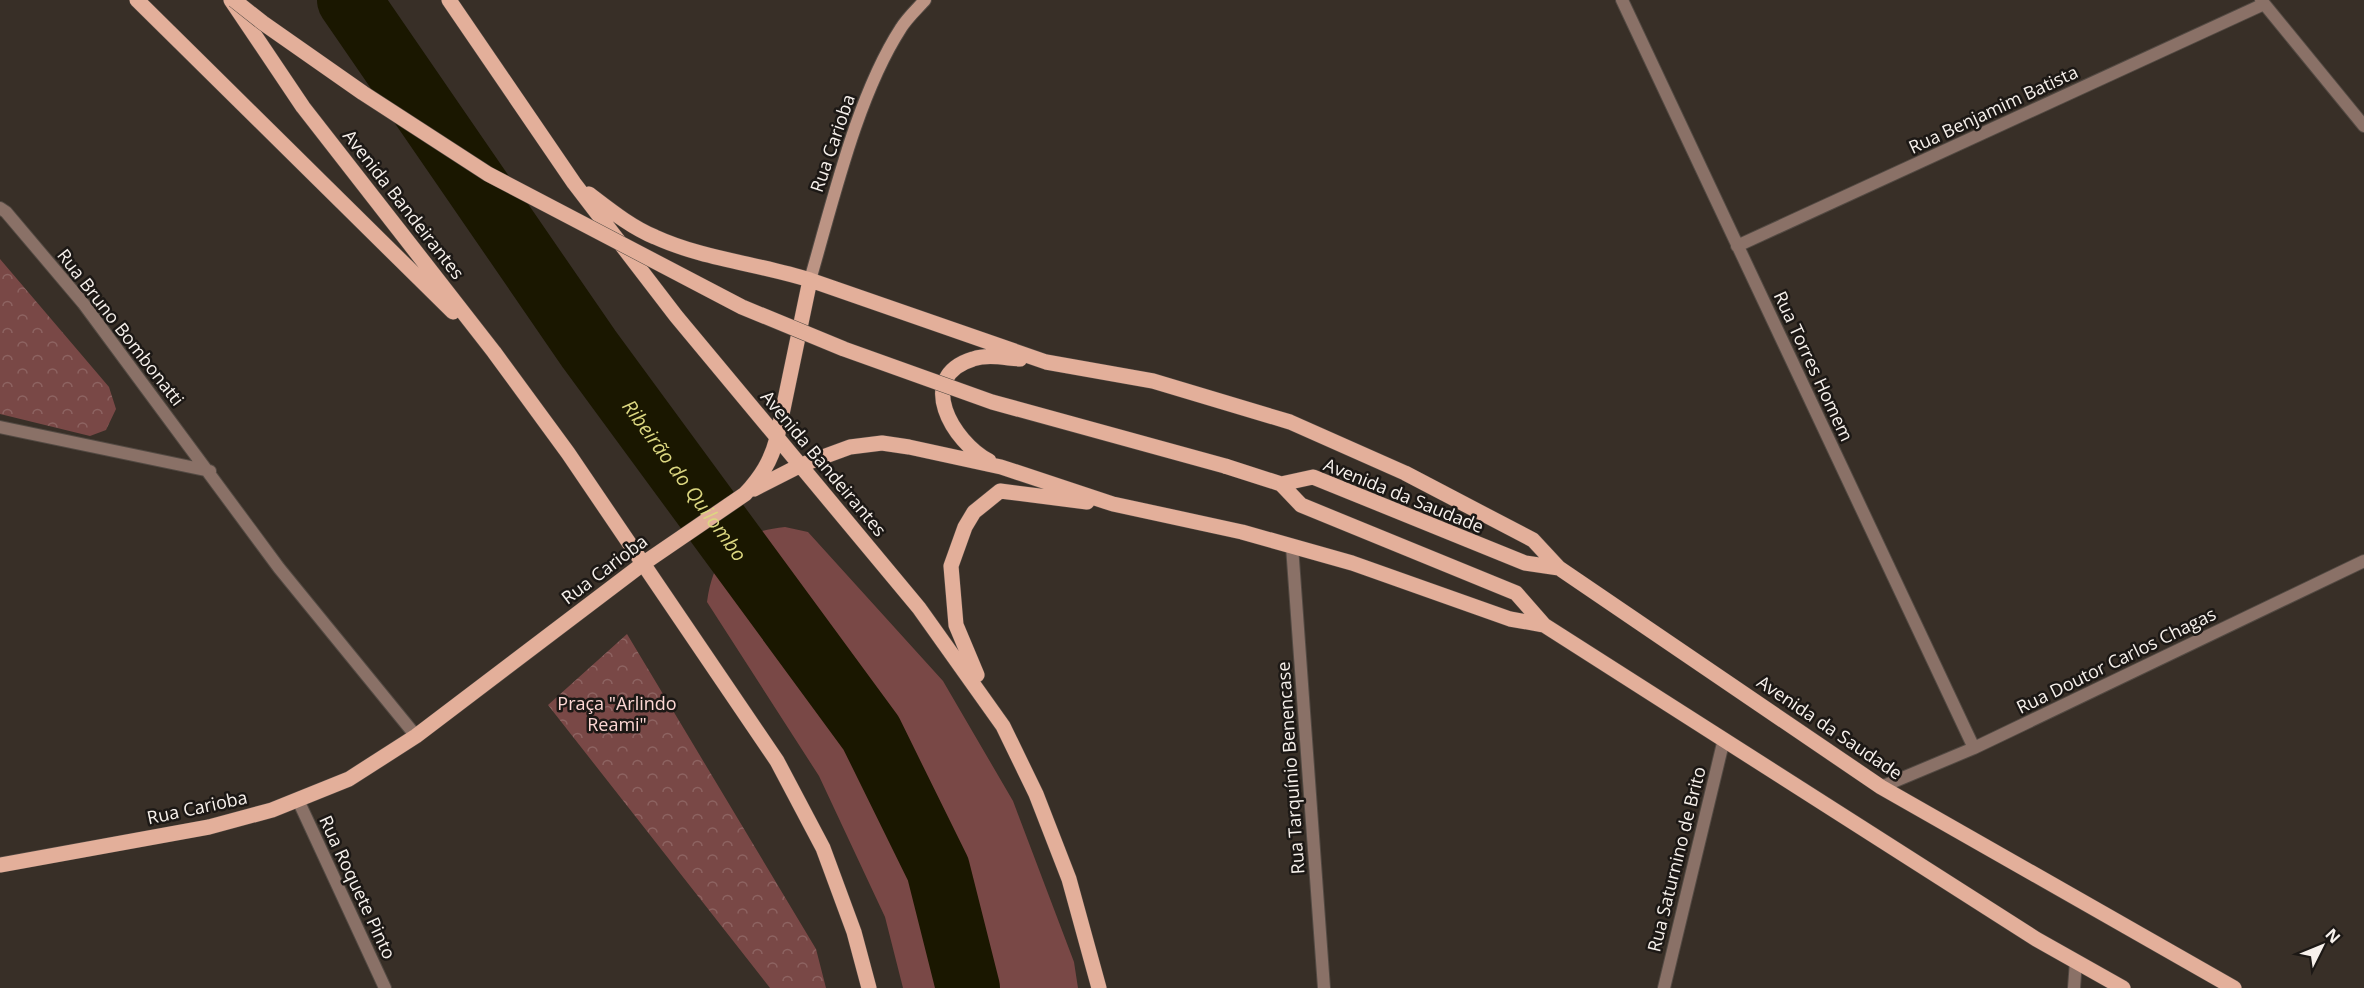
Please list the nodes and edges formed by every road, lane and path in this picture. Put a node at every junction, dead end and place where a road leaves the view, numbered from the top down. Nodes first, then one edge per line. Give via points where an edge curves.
1 (137, 0) edge
2 (233, 0) edge
3 (449, 0) edge
4 (926, 0) edge
5 (1622, 0) edge
6 (2262, 2) edge
7 (2364, 126) edge
8 (574, 183) junction
9 (0, 208) edge
10 (1737, 246) junction
11 (810, 280) junction
12 (494, 352) junction
13 (1047, 362) junction
14 (0, 427) edge
15 (777, 438) junction
16 (801, 465) junction
17 (1001, 467) junction
18 (210, 471) junction
19 (1281, 484) junction
20 (745, 494) junction
21 (1113, 504) junction
22 (1292, 546) junction
23 (2364, 561) edge
24 (644, 563) junction
25 (1559, 568) junction
26 (1544, 625) junction
27 (1003, 726) junction
28 (416, 736) junction
29 (1724, 739) junction
30 (1974, 748) junction
31 (1881, 787) junction
32 (298, 800) junction
33 (0, 865) edge
34 (2076, 961) junction
35 (385, 988) edge
36 (869, 988) edge
37 (1099, 988) edge
38 (1324, 988) edge
39 (1664, 988) edge
40 (2074, 988) edge
41 (2123, 988) edge
42 (2234, 988) edge

1 - 12 main road
2 - 12 main road, Avenida Bandeirantes via 303,107
2 - 19 main road, bridge via 363,93 488,174 742,307 844,349 992,402
3 - 8 main road, Avenida Bandeirantes
4 - 11 main road, Rua Carioba via 902,26 880,67 848,150
5 - 10 street, Rua Torres Homem
6 - 7 street
6 - 10 street, Rua Benjamim Batista
8 - 11 main road via 654,237 689,250
8 - 15 main road, Avenida Bandeirantes via 676,316
9 - 18 street, Rua Bruno Bombonatti via 83,303
10 - 30 street, Rua Torres Homem
11 - 13 main road
11 - 15 main road, Rua Carioba
12 - 24 main road, Avenida Bandeirantes
13 - 17 main road via 975,358 960,364 944,384 945,412 958,433 980,456
13 - 25 main road via 1153,381 1290,422 1405,474 1533,540
14 - 18 street
15 - 16 main road, Avenida Bandeirantes
15 - 20 main road, Rua Carioba via 766,468
16 - 17 main road via 850,447 882,443
16 - 20 main road
16 - 27 main road, Avenida Bandeirantes via 919,608
17 - 21 main road
18 - 28 street, Rua Bruno Bombonatti via 279,568
19 - 25 main road, Avenida da Saudade via 1313,477 1525,563
19 - 26 main road via 1301,505 1516,593
20 - 24 main road, Rua Carioba
21 - 22 main road
21 - 27 main road via 1000,491 974,512 966,527 951,566 956,625
22 - 26 main road via 1510,619
22 - 38 street, Rua Tarquínio Benencase
23 - 30 street, Rua Doutor Carlos Chagas
24 - 28 main road, Rua Carioba
24 - 36 main road, Avenida Bandeirantes via 782,771 823,848 854,932
25 - 31 main road, Avenida da Saudade
26 - 29 main road
27 - 37 main road, Avenida Bandeirantes via 1066,869
28 - 32 main road, Rua Carioba via 350,779
29 - 34 main road
29 - 39 street, Rua Saturnino de Brito
30 - 31 street, Rua Doutor Carlos Chagas
31 - 42 main road, Avenida da Saudade
32 - 33 main road, Rua Carioba via 209,827
32 - 35 street, Rua Roquete Pinto
34 - 40 street
34 - 41 main road

